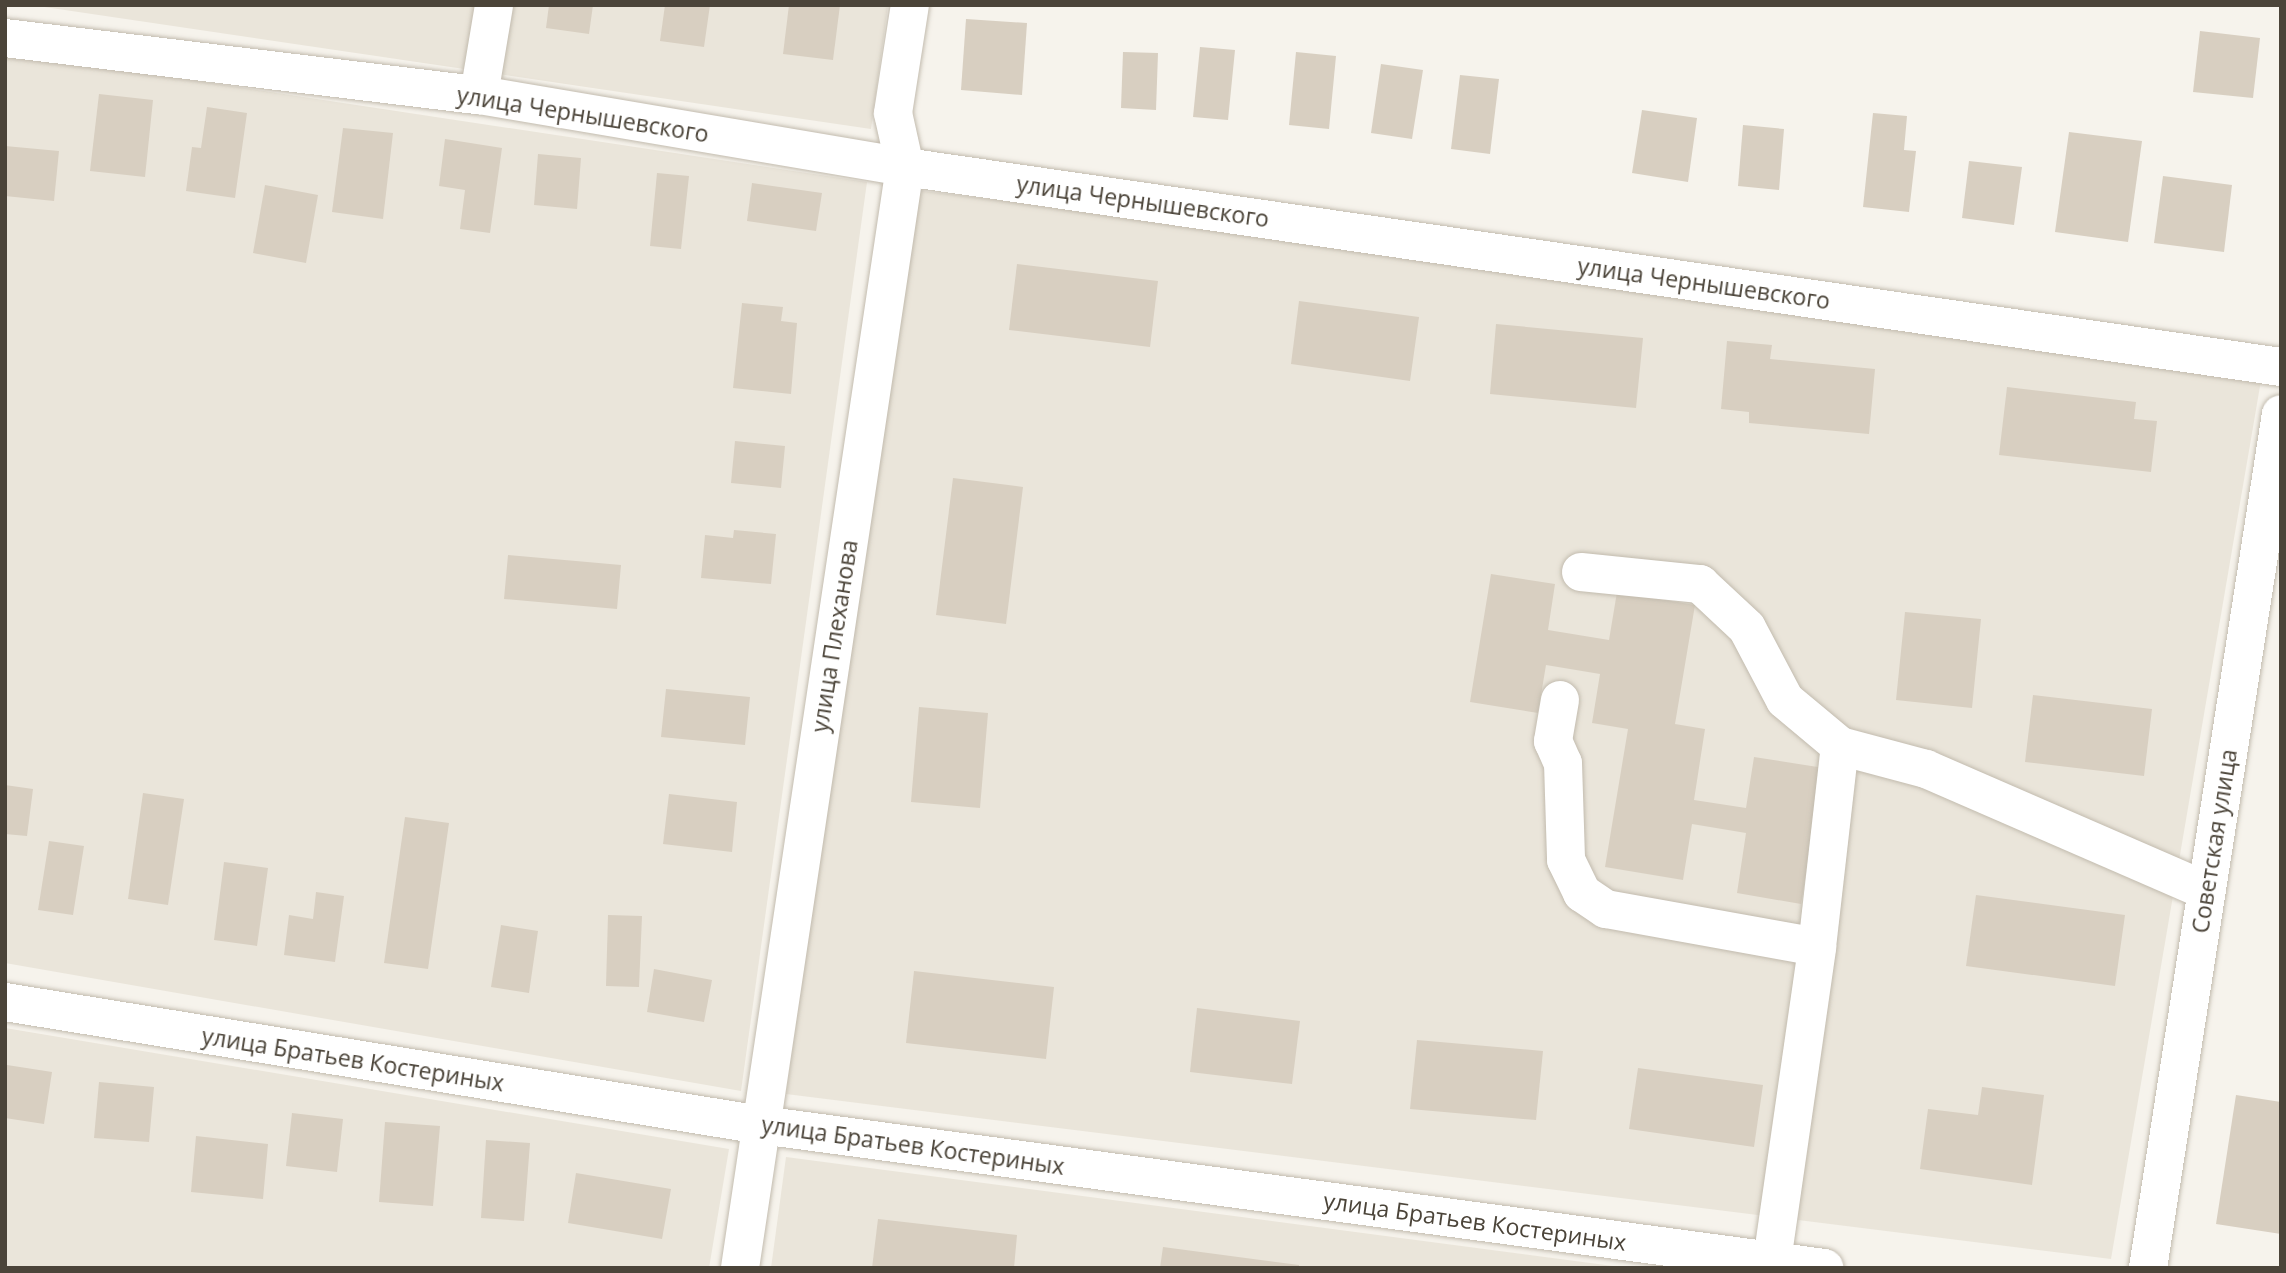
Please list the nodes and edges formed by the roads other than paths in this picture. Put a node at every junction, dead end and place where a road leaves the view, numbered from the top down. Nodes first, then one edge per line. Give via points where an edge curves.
1 (494, 5) edge
2 (910, 5) edge
3 (5, 38) edge
4 (479, 95) junction
5 (905, 167) junction
6 (2281, 366) edge
7 (2281, 414) edge
8 (1581, 572) dead end
9 (1559, 700) dead end
10 (1840, 746) junction
11 (2206, 891) junction
12 (1817, 947) junction
13 (5, 1002) edge
14 (761, 1125) junction
15 (1772, 1261) junction
16 (740, 1268) edge
17 (1824, 1268) edge
18 (2148, 1268) edge

1 - 4 street
2 - 5 street, улица Плеханова via 892,113
3 - 4 street, улица Чернышевского
4 - 5 street, улица Чернышевского
5 - 6 street, улица Чернышевского
5 - 14 street, улица Плеханова
7 - 11 street, Советская улица
8 - 10 street via 1700,584 1748,628 1785,700
9 - 12 street via 1553,741 1563,763 1566,860 1583,893 1606,909
10 - 11 street via 1926,769
10 - 12 street
11 - 18 street, Советская улица
12 - 15 street
13 - 14 street, улица Братьев Костериных
14 - 15 street, улица Братьев Костериных
14 - 16 street, улица Плеханова
15 - 17 street, улица Братьев Костериных

